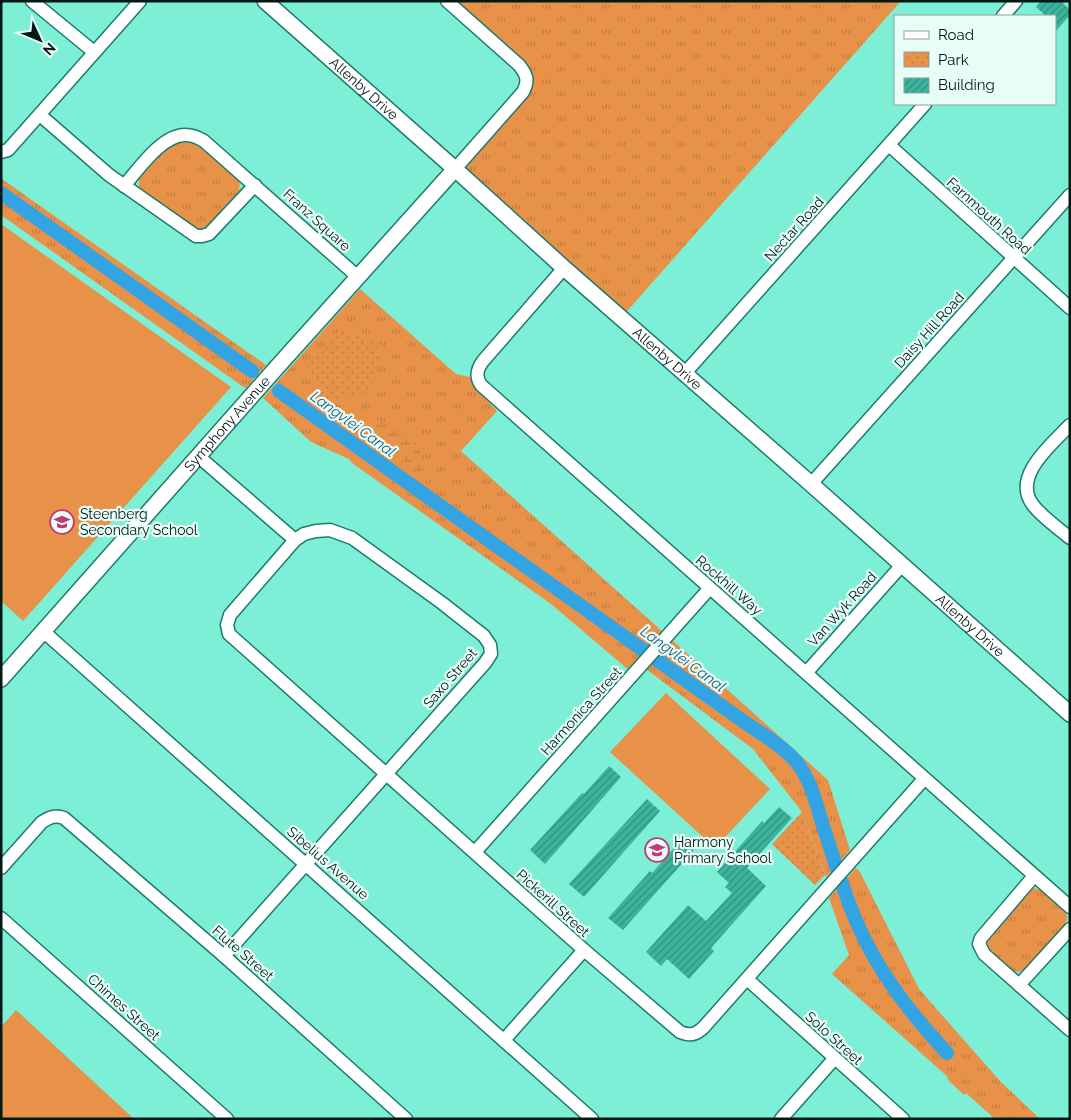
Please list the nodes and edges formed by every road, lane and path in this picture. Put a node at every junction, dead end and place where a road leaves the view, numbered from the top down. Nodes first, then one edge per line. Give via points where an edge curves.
1 (32, 1) edge
2 (140, 1) edge
3 (265, 1) edge
4 (447, 1) edge
5 (1016, 1) edge
6 (1004, 15) edge
7 (94, 52) junction
8 (924, 105) edge
9 (40, 115) junction
10 (889, 145) junction
11 (1, 152) edge
12 (455, 169) junction
13 (255, 185) junction
14 (124, 186) junction
15 (1070, 195) edge
16 (1014, 259) junction
17 (564, 268) junction
18 (358, 277) junction
19 (1070, 308) edge
20 (685, 373) junction
21 (1070, 425) edge
22 (198, 456) junction
23 (811, 484) junction
24 (1070, 538) edge
25 (295, 540) junction
26 (902, 565) junction
27 (709, 588) junction
28 (43, 631) junction
29 (806, 673) junction
30 (1, 679) edge
31 (1070, 714) edge
32 (386, 774) junction
33 (924, 779) junction
34 (475, 852) junction
35 (306, 864) junction
36 (1, 868) edge
37 (1034, 876) junction
38 (1070, 907) edge
39 (1, 918) edge
40 (1070, 929) edge
41 (584, 950) junction
42 (224, 956) junction
43 (747, 979) junction
44 (1020, 985) junction
45 (1070, 1030) edge
46 (504, 1040) junction
47 (834, 1059) junction
48 (401, 1117) edge
49 (227, 1119) edge
50 (592, 1119) edge
51 (781, 1119) edge
52 (903, 1119) edge

1 - 7 street
2 - 7 street
3 - 12 street, Allenby Drive
4 - 12 street via 527,77 523,92
5 - 6 street
7 - 9 street
8 - 10 street, Nectar Road
9 - 11 street via 8,150
9 - 14 street
10 - 16 street, Farnmouth Road
10 - 20 street, Nectar Road
12 - 17 street, Allenby Drive
12 - 18 street, Symphony Avenue
13 - 14 street via 209,234 202,236 189,232
13 - 14 street, Franz Square via 204,141 185,135 165,141
13 - 18 street, Franz Square
15 - 16 street, Daisy Hill Road
16 - 19 street, Farnmouth Road
16 - 23 street, Daisy Hill Road
17 - 20 street, Allenby Drive
17 - 27 street, Rockhill Way via 483,361 477,370 478,381
18 - 22 street, Symphony Avenue
20 - 23 street, Allenby Drive
21 - 24 street via 1035,464 1026,482 1029,499 1034,506
22 - 25 street
22 - 28 street, Symphony Avenue
23 - 26 street, Allenby Drive
25 - 32 street, Pickerill Street via 230,615 229,634
25 - 32 street, Saxo Street via 304,534 330,530 352,538 442,603 484,636 490,645 491,654 485,663
26 - 29 street, Van Wyk Road
26 - 31 street, Allenby Drive
27 - 29 street, Rockhill Way
27 - 34 street, Harmonica Street
28 - 30 street, Symphony Avenue
28 - 35 street, Sibelius Avenue
29 - 33 street, Rockhill Way
32 - 34 street, Pickerill Street
32 - 35 street, Saxo Street
33 - 37 street, Rockhill Way
33 - 43 street, Pickerill Street
34 - 41 street, Pickerill Street
35 - 42 street, Saxo Street
35 - 46 street, Sibelius Avenue
36 - 42 street, Flute Street via 42,822 49,817 64,818
37 - 38 street, Rockhill Way
37 - 44 street via 979,944 984,954
39 - 49 street, Chimes Street
40 - 44 street
41 - 43 street, Pickerill Street via 672,1027 688,1035 703,1028
41 - 46 street
42 - 48 street, Flute Street
43 - 47 street, Solo Street
44 - 45 street
46 - 50 street, Sibelius Avenue
47 - 51 street
47 - 52 street, Solo Street

